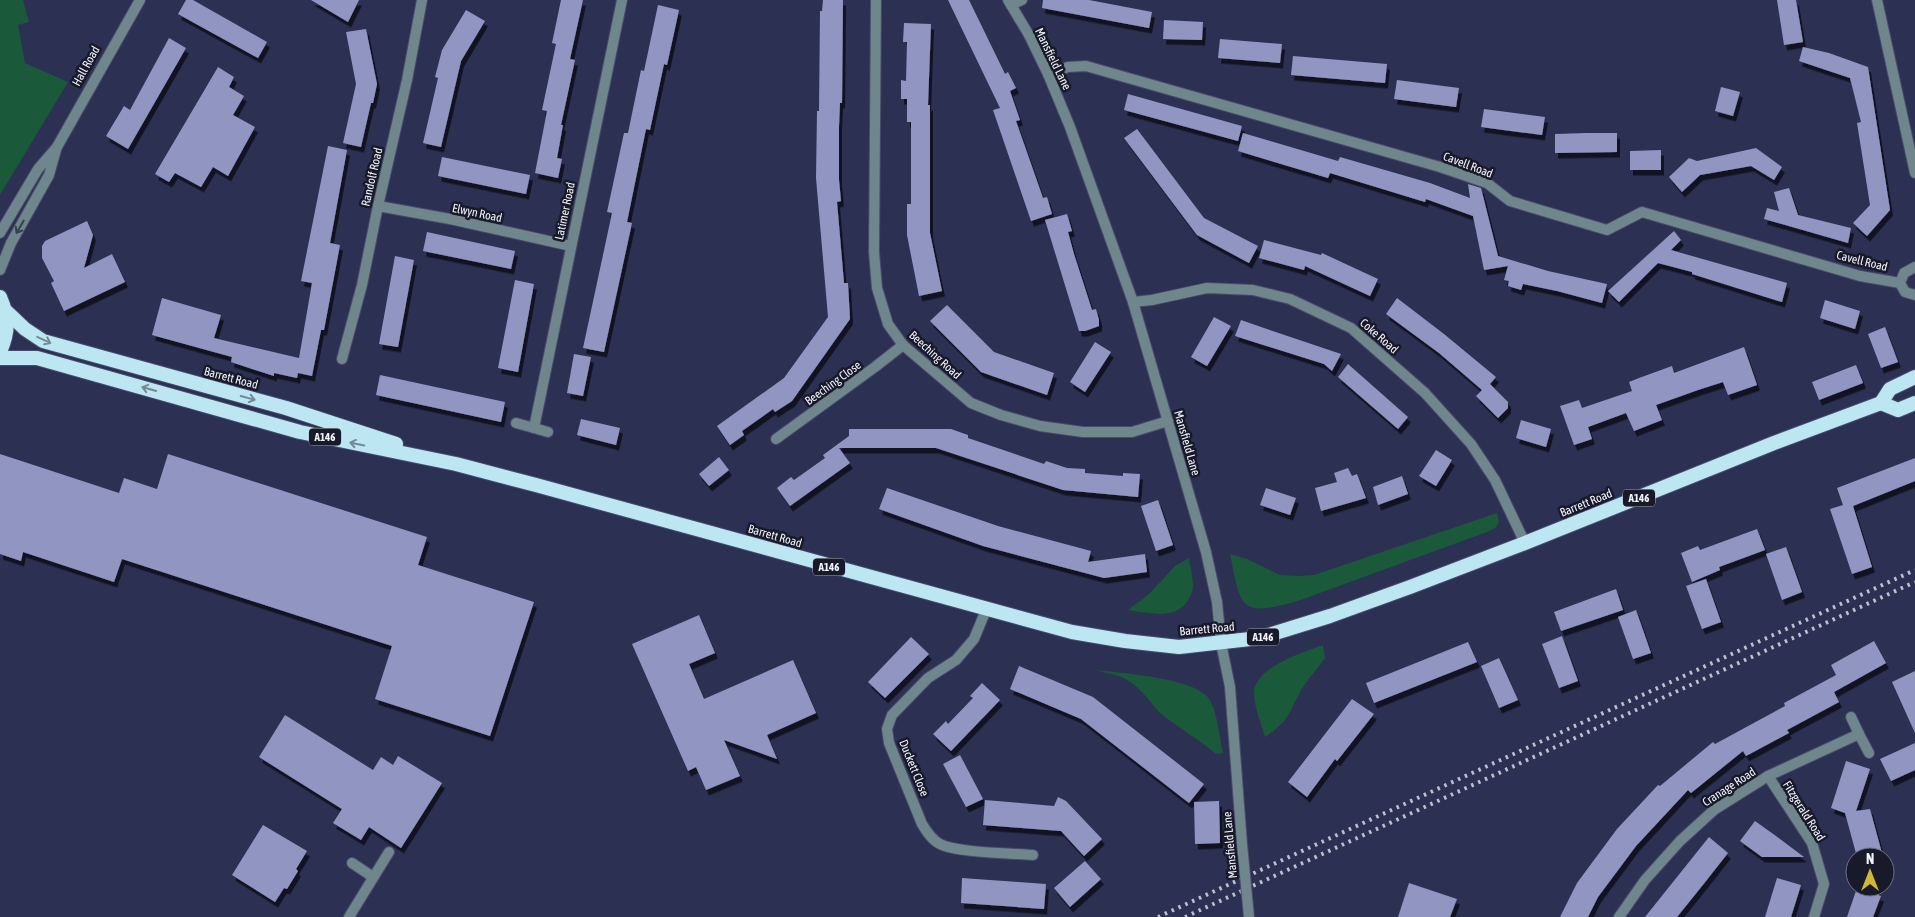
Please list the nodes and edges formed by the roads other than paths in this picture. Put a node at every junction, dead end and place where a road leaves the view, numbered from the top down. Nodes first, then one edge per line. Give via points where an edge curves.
1 (140, 0) edge
2 (422, 0) edge
3 (622, 0) edge
4 (876, 0) edge
5 (1022, 0) edge
6 (1876, 0) edge
7 (1010, 2) edge
8 (1048, 74) junction
9 (57, 147) junction
10 (1915, 174) edge
11 (378, 206) junction
12 (0, 233) edge
13 (571, 246) junction
14 (1915, 267) edge
15 (0, 270) edge
16 (1900, 283) junction
17 (1915, 295) edge
18 (0, 297) edge
19 (1134, 302) junction
20 (6, 311) junction
21 (903, 345) junction
22 (0, 352) edge
23 (0, 358) edge
24 (342, 359) dead end
25 (1915, 377) edge
26 (1881, 403) junction
27 (1915, 403) edge
28 (1168, 421) junction
29 (516, 423) dead end
30 (534, 428) junction
31 (548, 432) dead end
32 (776, 439) dead end
33 (456, 464) junction
34 (1526, 543) junction
35 (986, 610) junction
36 (1221, 643) junction
37 (1851, 716) dead end
38 (1859, 734) junction
39 (1869, 753) dead end
40 (1768, 776) junction
41 (389, 852) dead end
42 (1033, 855) dead end
43 (352, 863) dead end
44 (373, 877) junction
45 (349, 917) edge
46 (1249, 917) edge
47 (1619, 917) edge
48 (1814, 917) edge

1 - 9 street, Hall Road
2 - 11 street, Randolf Road
3 - 13 street, Latimer Road
4 - 21 street, Beeching Road via 874,252 877,288 888,324
5 - 7 street
6 - 10 street
7 - 8 street, Mansfield Lane
8 - 16 street, Cavell Road via 1068,67 1086,66 1488,183 1510,202 1607,230 1642,212 1860,276
8 - 19 street, Mansfield Lane
9 - 12 street, Hall Road via 38,169
9 -> 15 street, Hall Road via 49,175 11,243
11 - 13 street, Elwyn Road
11 - 24 street, Randolf Road via 362,285
13 - 30 street, Latimer Road
14 - 16 street, Cavell Road via 1904,273
16 - 17 street, Cavell Road via 1905,292
18 - 20 highway, A146
19 - 28 street, Mansfield Lane
19 - 34 street, Coke Road via 1207,288 1252,290 1290,298 1351,328 1425,393 1471,444 1495,480
20 - 22 highway, A146 via 7,337
20 -> 33 highway, Barrett Road / A146 via 43,341 292,410
21 - 28 street, Beeching Road via 970,403 1040,426 1083,432 1132,432
21 - 32 street, Beeching Close
33 -> 23 highway, Barrett Road / A146 via 300,432 36,358
25 - 26 highway, Barrett Road / A146 via 1890,389
26 - 27 highway via 1898,410
26 - 34 highway, Barrett Road / A146
28 - 36 street, Mansfield Lane via 1210,568
29 - 30 street
30 - 31 street
33 - 35 highway, Barrett Road / A146
34 - 36 highway, Barrett Road / A146 via 1330,616 1259,638
35 - 36 highway, Barrett Road / A146 via 1072,632 1125,641 1179,647
35 - 42 street, Duckett Close via 974,639 956,660 928,678 892,715 887,729 889,743 929,836 941,845 960,849
36 - 46 street, Mansfield Lane, bridge via 1230,687
37 - 38 street
38 - 39 street
38 - 40 street, Cranage Road
40 - 47 street, Cranage Road via 1714,810 1680,841 1645,880
40 - 48 street, Fitzgerald Road via 1812,843 1824,884
41 - 44 street
43 - 44 street
44 - 45 street

